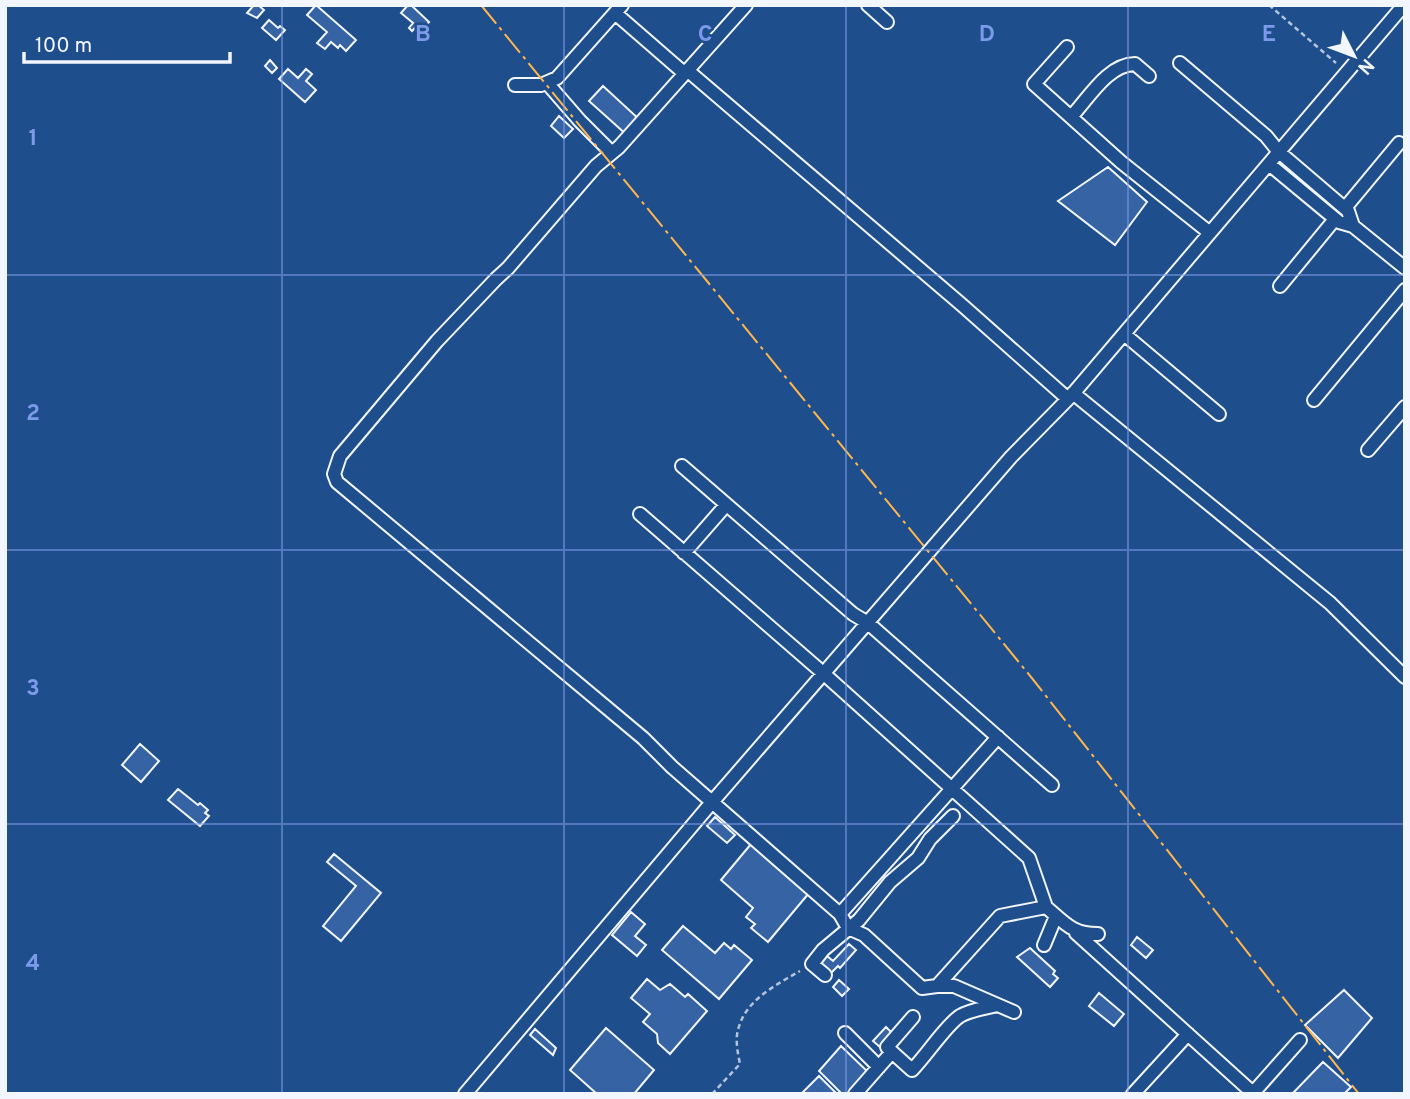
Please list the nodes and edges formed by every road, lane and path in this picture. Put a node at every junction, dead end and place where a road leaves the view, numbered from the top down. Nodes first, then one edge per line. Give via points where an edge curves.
1 (746, 5) edge
2 (868, 5) edge
3 (1269, 5) edge
4 (1404, 5) edge
5 (619, 9) edge
6 (887, 22) dead end
7 (1067, 47) dead end
8 (1180, 63) dead end
9 (685, 72) junction
10 (1347, 72) junction
11 (1149, 76) dead end
12 (547, 83) junction
13 (515, 85) dead end
14 (1071, 117) junction
15 (1399, 143) dead end
16 (1279, 152) junction
17 (612, 153) junction
18 (1269, 163) junction
19 (1345, 208) junction
20 (1335, 219) junction
21 (1353, 226) junction
22 (1210, 233) junction
23 (1405, 268) edge
24 (1280, 286) dead end
25 (1405, 290) edge
26 (1124, 334) junction
27 (1071, 396) junction
28 (1314, 400) dead end
29 (1405, 407) edge
30 (1219, 414) dead end
31 (1368, 450) dead end
32 (682, 466) dead end
33 (726, 505) junction
34 (640, 514) dead end
35 (684, 553) junction
36 (867, 623) junction
37 (824, 673) junction
38 (1405, 677) edge
39 (998, 737) junction
40 (1052, 785) dead end
41 (952, 788) junction
42 (713, 801) junction
43 (953, 816) dead end
44 (1051, 912) junction
45 (840, 914) junction
46 (848, 928) junction
47 (1073, 930) junction
48 (1098, 934) dead end
49 (1044, 945) dead end
50 (812, 964) junction
51 (825, 975) dead end
52 (937, 986) junction
53 (997, 1005) junction
54 (1014, 1012) dead end
55 (913, 1017) dead end
56 (845, 1033) dead end
57 (1188, 1034) junction
58 (1300, 1040) dead end
59 (892, 1052) junction
60 (879, 1067) junction
61 (1253, 1093) edge
62 (465, 1094) edge
63 (712, 1094) edge
64 (855, 1094) edge
65 (1133, 1094) edge

1 - 9 street
2 - 6 street
3 - 10 path
4 - 10 street
5 - 9 street
5 - 12 street via 563,72
7 - 14 street via 1034,85
8 - 16 street
9 - 17 street
9 - 27 street
10 - 16 street
11 - 14 street via 1135,64 1126,64 1113,71
12 - 13 street
12 - 17 street
14 - 22 street
15 - 19 street
16 - 18 street
16 - 19 street
17 - 42 street via 437,341 340,456 334,474 337,482 609,708
18 - 20 street
18 - 22 street
19 - 21 street
20 - 21 street
20 - 24 street
21 - 23 street
22 - 26 street
25 - 28 street
26 - 27 street
26 - 30 street
27 - 36 street via 1011,457
27 - 38 street via 1330,603
29 - 31 street
32 - 33 street
33 - 35 street
33 - 36 street
34 - 35 street
35 - 37 street
36 - 37 street
36 - 39 street
37 - 41 street
37 - 42 street
39 - 40 street
39 - 41 street
41 - 44 street via 1030,858
41 - 45 street
42 - 45 street
42 - 62 street
43 - 46 street
44 - 47 street
44 - 49 street
44 - 52 street via 1000,916
45 - 46 street
46 - 50 street
46 - 52 street via 864,936 922,988
47 - 48 street
47 - 57 street
50 - 51 street
50 - 63 path via 763,993 751,1006 737,1033 740,1064
52 - 53 street via 954,986
53 - 54 street
53 - 59 street via 951,1023 912,1070
55 - 59 street via 887,1046
56 - 60 street
57 - 61 street
57 - 65 street
58 - 61 street
59 - 60 street
60 - 64 street

